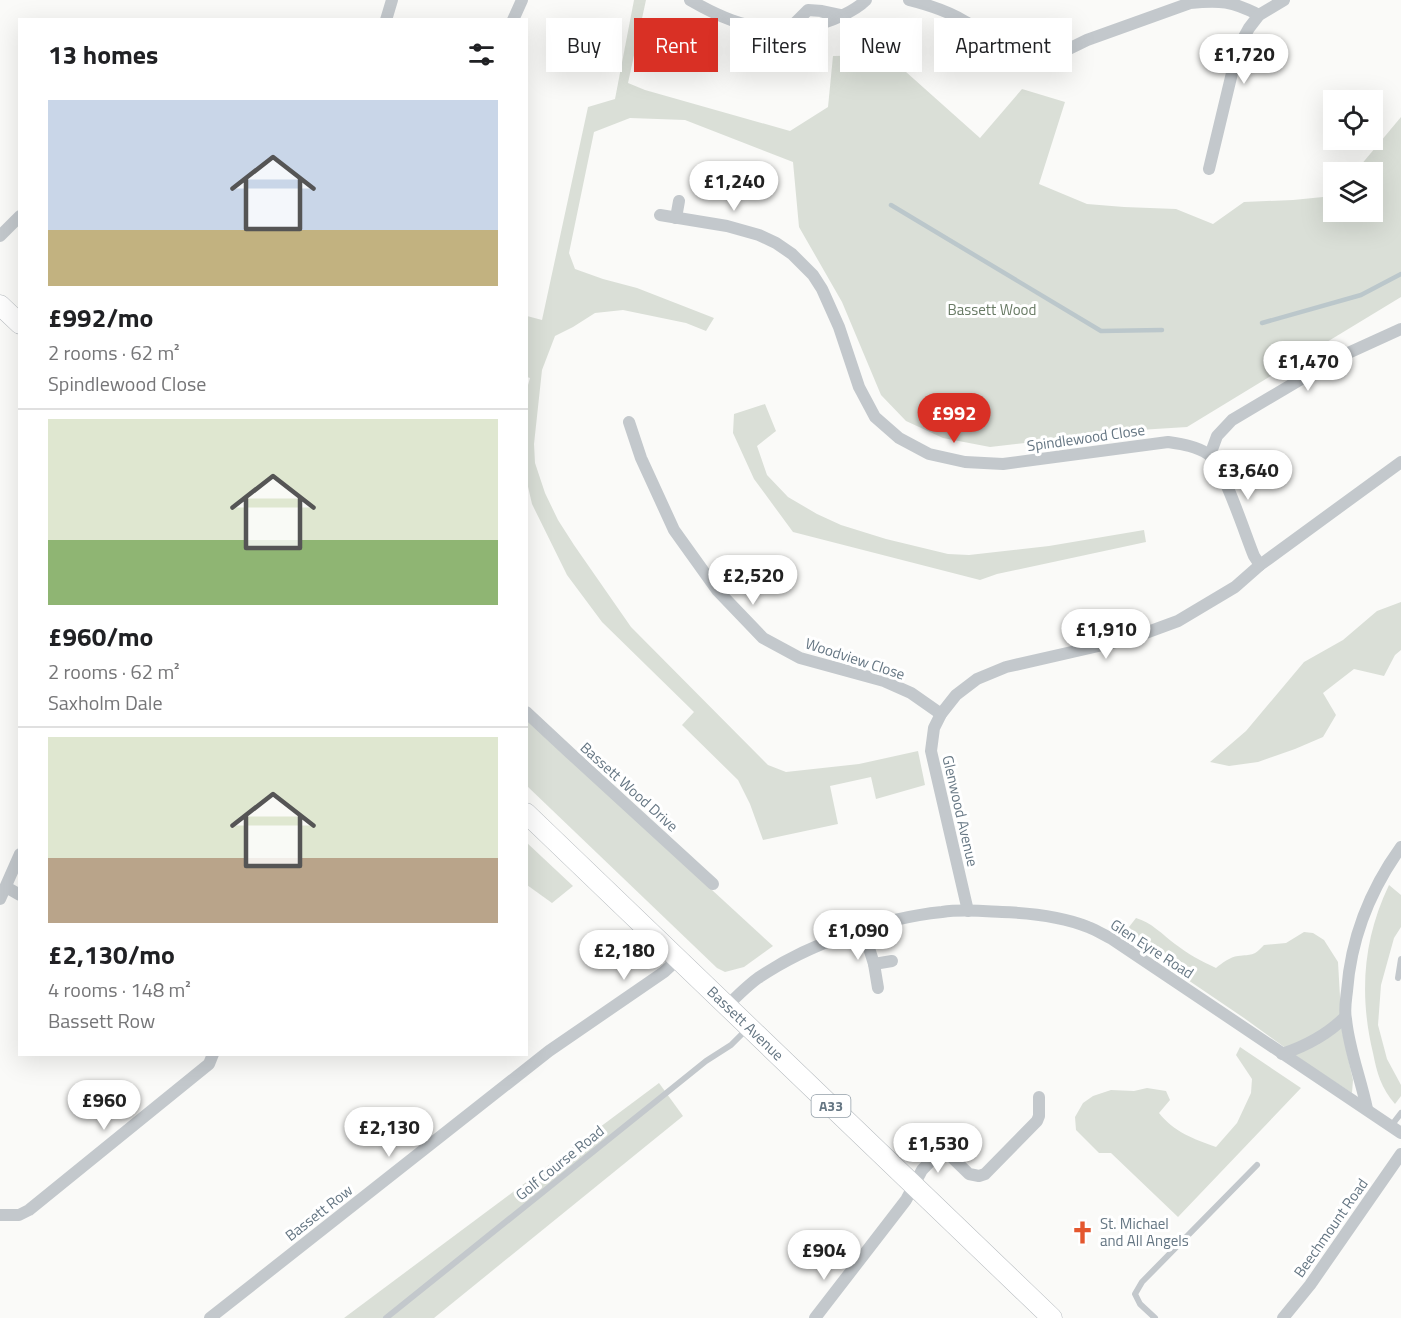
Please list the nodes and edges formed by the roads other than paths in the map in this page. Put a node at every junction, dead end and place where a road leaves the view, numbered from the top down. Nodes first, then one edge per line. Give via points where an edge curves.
1 (392, 0) edge
2 (522, 0) edge
3 (690, 0) edge
4 (866, 0) edge
5 (909, 0) edge
6 (1284, 0) edge
7 (1259, 15) junction
8 (387, 18) edge
9 (514, 18) edge
10 (1209, 169) dead end
11 (679, 201) dead end
12 (660, 215) dead end
13 (18, 218) edge
14 (676, 218) junction
15 (0, 236) edge
16 (1, 309) edge
17 (18, 322) edge
18 (1401, 329) edge
19 (629, 422) dead end
20 (1210, 454) junction
21 (1401, 462) edge
22 (1260, 565) junction
23 (528, 714) edge
24 (940, 714) junction
25 (529, 818) edge
26 (1400, 851) edge
27 (18, 859) edge
28 (712, 884) dead end
29 (6, 887) junction
30 (18, 894) edge
31 (0, 900) edge
32 (968, 911) junction
33 (863, 929) junction
34 (678, 959) junction
35 (1401, 959) edge
36 (892, 961) dead end
37 (874, 964) junction
38 (1398, 978) dead end
39 (878, 988) dead end
40 (727, 1006) junction
41 (1345, 1017) junction
42 (749, 1027) junction
43 (1282, 1054) junction
44 (212, 1056) edge
45 (1039, 1097) dead end
46 (1366, 1109) junction
47 (1401, 1113) edge
48 (1396, 1130) edge
49 (1401, 1154) edge
50 (1257, 1165) dead end
51 (913, 1185) junction
52 (1, 1215) edge
53 (210, 1318) edge
54 (386, 1318) edge
55 (815, 1318) edge
56 (1052, 1318) edge
57 (1155, 1318) edge
58 (1283, 1318) edge

1 - 8 street
2 - 9 street
3 - 4 street via 731,20 778,28 825,22
5 - 7 street via 968,22 1015,59 1034,64 1087,40 1190,3 1227,1
6 - 7 street
7 - 10 street via 1238,48
11 - 14 street
12 - 14 street, Spindlewood Close
13 - 15 street
14 - 20 street, Spindlewood Close via 727,225 759,235 792,254 822,289 859,387 875,417 899,438 929,454 965,462 1003,464 1168,442
16 - 17 main road
18 - 20 street via 1335,359 1232,420 1216,436
19 - 24 street, Woodview Close via 674,530 717,590 764,638 800,658 884,681 911,693
20 - 22 street
21 - 22 street, Glenwood Avenue
22 - 24 street, Glenwood Avenue via 1235,586 1178,621 1129,639 1006,667 977,679 956,694
23 - 28 street, Bassett Wood Drive
24 - 32 street, Glenwood Avenue via 931,751
25 - 34 main road, Bassett Avenue / A33
26 - 41 street via 1384,871 1360,922 1348,973
27 - 29 street
29 - 30 street
29 - 31 street
32 - 33 street, Glen Eyre Road via 943,911
32 - 43 street, Glen Eyre Road via 1026,913 1087,926
33 - 37 street
33 - 40 street, Glen Eyre Road via 778,966
34 - 40 main road, Bassett Avenue / A33
34 - 53 street, Bassett Row via 549,1051
35 - 38 lane
36 - 37 street
37 - 39 street
40 - 42 main road, Bassett Avenue / A33
41 - 43 street via 1317,1039
41 - 46 street
42 - 51 main road, Bassett Avenue / A33
42 - 54 lane, Golf Course Road
43 - 46 street, Glen Eyre Road
44 - 52 street via 209,1064 29,1210 19,1215
45 - 51 street via 1037,1121 985,1174 969,1174 939,1144
46 - 48 street, Glen Eyre Road
47 - 48 lane
49 - 58 street, Beechmount Road
50 - 57 lane via 1142,1282 1135,1294
51 - 55 street via 906,1200
51 - 56 main road, Bassett Avenue / A33

